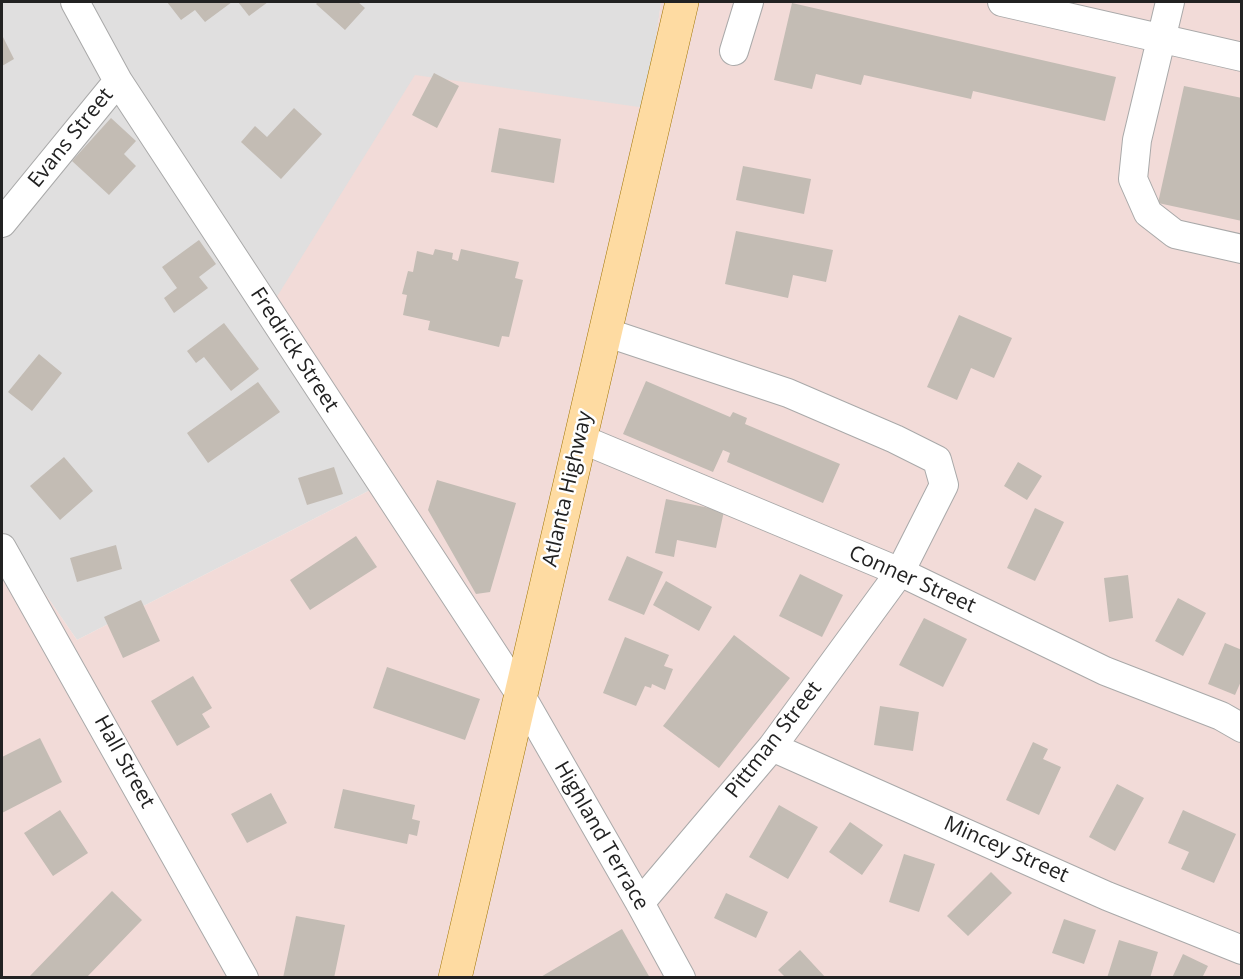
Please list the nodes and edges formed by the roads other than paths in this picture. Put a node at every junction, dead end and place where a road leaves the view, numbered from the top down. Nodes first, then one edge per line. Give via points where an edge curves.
1 (75, 2) edge
2 (682, 2) edge
3 (749, 2) edge
4 (1002, 2) edge
5 (1170, 2) edge
6 (1162, 39) junction
7 (734, 51) dead end
8 (1242, 57) edge
9 (118, 81) junction
10 (2, 223) edge
11 (1242, 249) edge
12 (605, 332) junction
13 (579, 438) junction
14 (2, 548) edge
15 (900, 572) junction
16 (520, 694) junction
17 (1242, 728) edge
18 (772, 747) junction
19 (640, 903) junction
20 (1242, 950) edge
21 (244, 978) edge
22 (455, 978) edge
23 (681, 978) edge

1 - 9 street, Fredrick Street
2 - 12 main road, Atlanta Highway
3 - 7 street
4 - 6 street
5 - 6 street
6 - 8 street
6 - 11 street via 1137,140 1133,179 1148,213 1175,234
9 - 10 street, Evans Street
9 - 16 street, Fredrick Street
12 - 13 main road, Atlanta Highway
12 - 15 street, Pittman Street via 788,393 938,459 944,485
13 - 15 street, Conner Street
13 - 16 main road, Atlanta Highway
14 - 21 street, Hall Street
15 - 17 street, Conner Street via 1105,671 1221,716
15 - 18 street, Pittman Street
16 - 19 street, Highland Terrace
16 - 22 main road, Atlanta Highway
18 - 19 street, Pittman Street
18 - 20 street, Mincey Street via 1107,896
19 - 23 street, Highland Terrace

